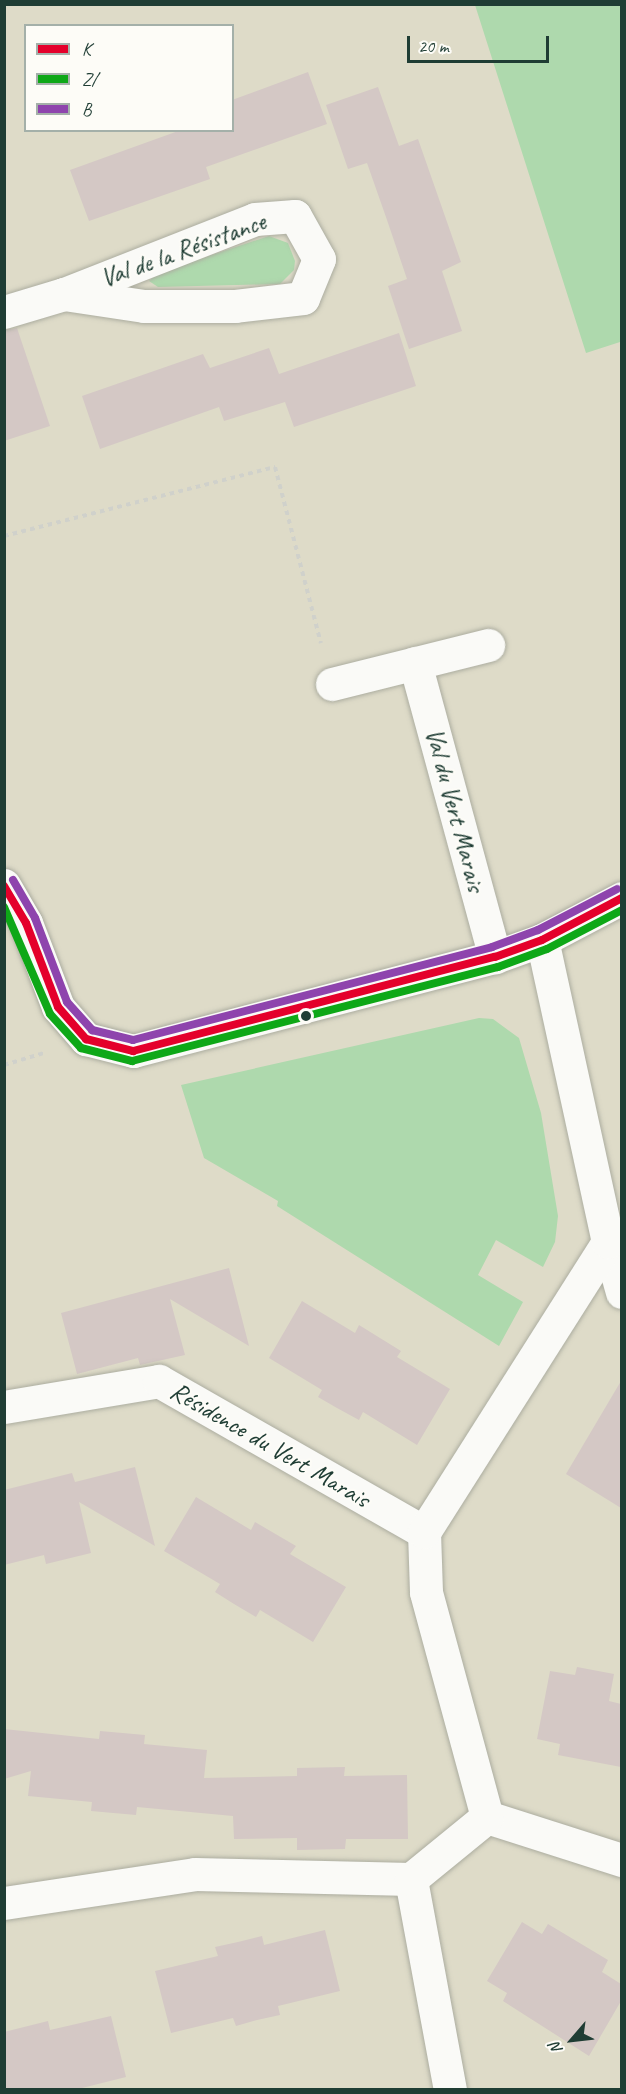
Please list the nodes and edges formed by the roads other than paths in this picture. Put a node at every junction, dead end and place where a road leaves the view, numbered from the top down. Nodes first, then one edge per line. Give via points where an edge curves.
1 (64, 294) junction
2 (4, 312) edge
3 (488, 645) dead end
4 (415, 663) junction
5 (332, 684) road end
6 (4, 885) edge
7 (621, 898) edge
8 (542, 940) junction
9 (495, 957) junction
10 (608, 1242) junction
11 (621, 1293) edge
12 (4, 1407) edge
13 (424, 1532) junction
14 (486, 1817) junction
15 (621, 1860) edge
16 (411, 1879) junction
17 (4, 1903) edge
18 (450, 2090) edge

1 - 1 street, Val de la Résistance via 144,306 235,306 303,298 319,259 295,216 255,219
1 - 2 street, Val de la Résistance
3 - 4 street
4 - 5 street
4 - 9 street, Val du Vert Marais
6 - 9 street via 26,923 58,1007 86,1040 133,1051
7 - 8 street
8 - 9 street
8 - 10 street
10 - 11 street
10 - 13 street
12 - 13 street, Résidence du Vert Marais via 159,1381
13 - 14 street via 426,1592
14 - 15 street
14 - 16 street
16 - 17 street via 195,1874
16 - 18 street

